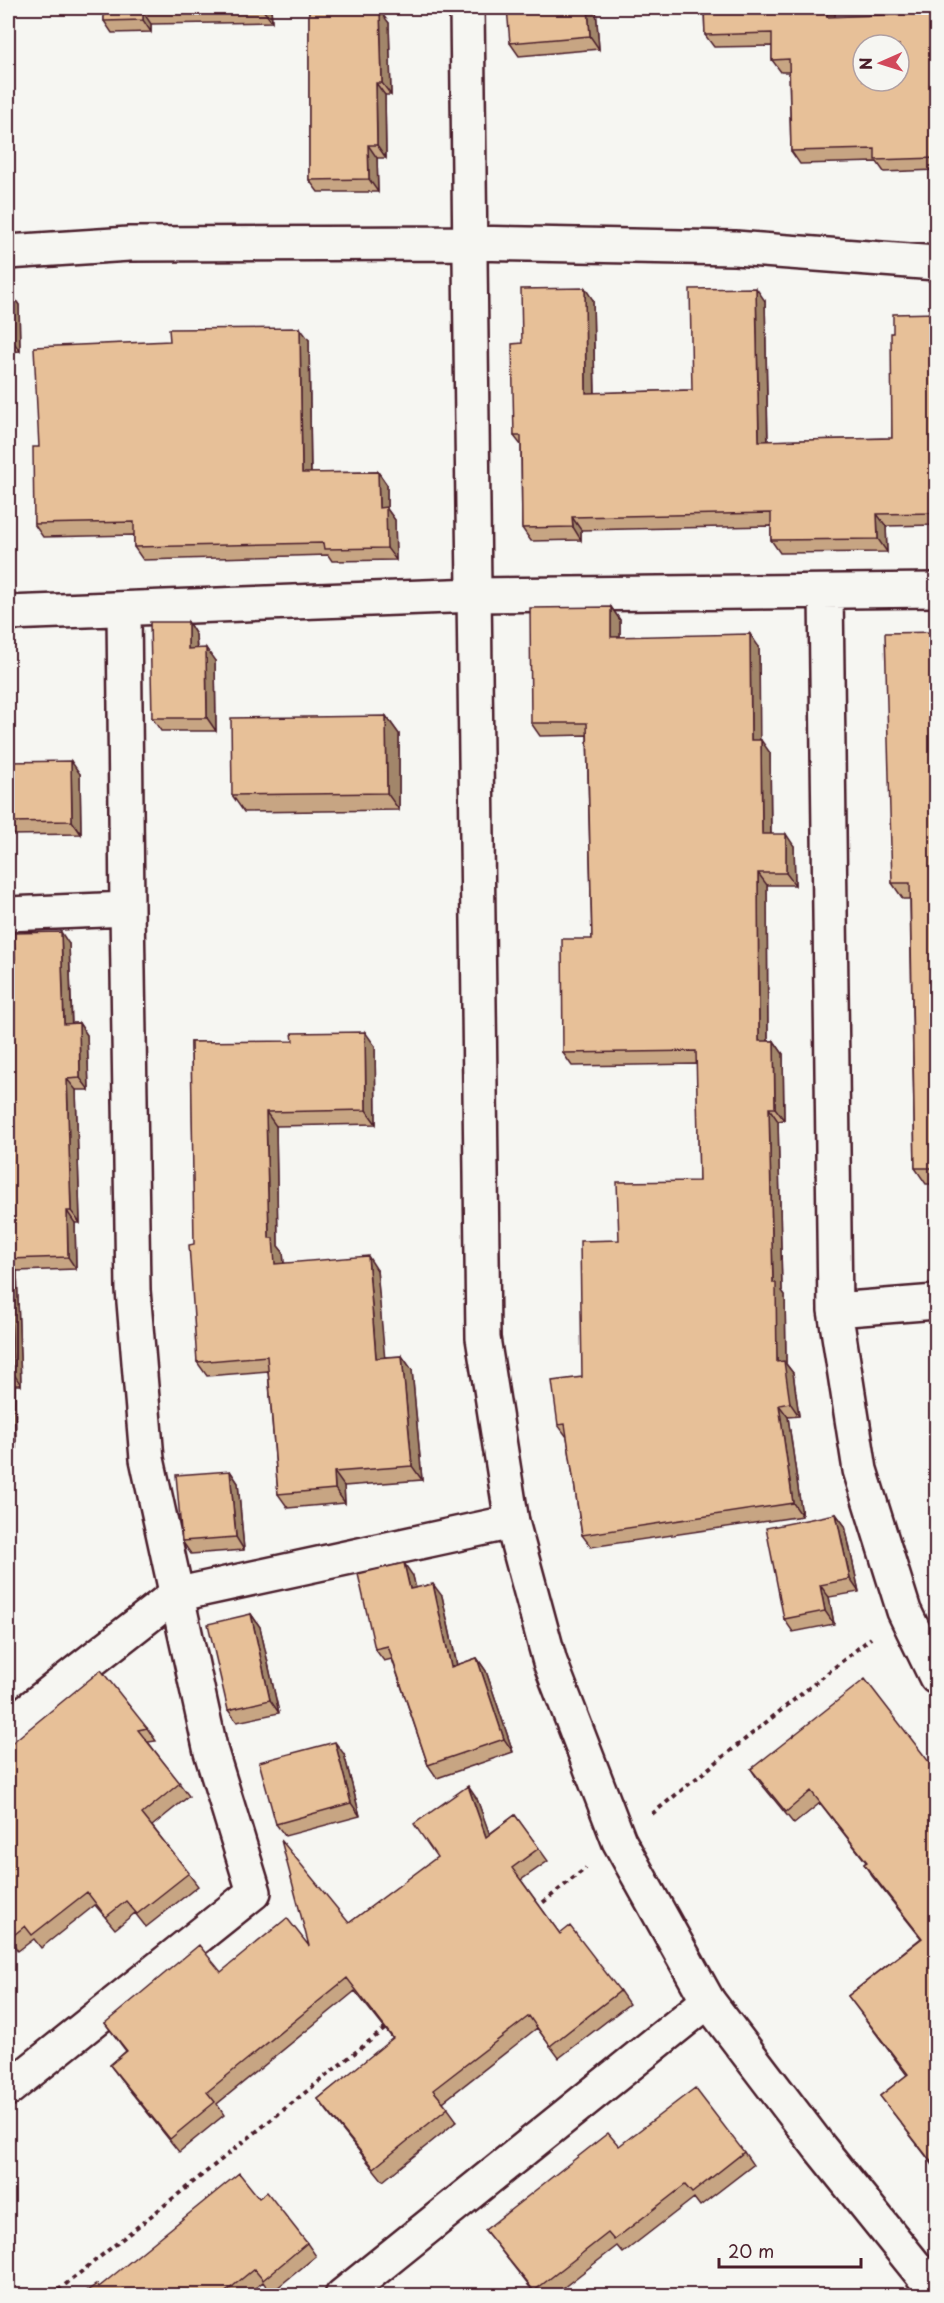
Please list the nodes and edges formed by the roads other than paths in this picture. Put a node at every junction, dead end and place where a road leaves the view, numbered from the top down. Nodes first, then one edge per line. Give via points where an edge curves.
1 (467, 8) edge
2 (469, 243) junction
3 (8, 252) edge
4 (936, 263) edge
5 (936, 590) edge
6 (826, 593) junction
7 (476, 595) junction
8 (124, 609) junction
9 (8, 613) edge
10 (127, 909) junction
11 (8, 914) edge
12 (936, 1302) edge
13 (835, 1310) junction
14 (512, 1522) junction
15 (175, 1595) junction
16 (936, 1677) edge
17 (8, 1726) edge
18 (708, 2001) junction
19 (8, 2089) edge
20 (936, 2292) edge
21 (342, 2295) edge

1 - 2 street
2 - 3 street via 129,244
2 - 4 street via 735,248
2 - 7 street
5 - 6 street
6 - 7 street
6 - 13 street
7 - 8 street
7 - 14 street via 483,1338
8 - 9 street
8 - 10 street
10 - 11 street
10 - 15 street via 133,1290 147,1459
12 - 13 street
13 - 16 street via 860,1470 904,1611
14 - 15 street
14 - 18 street via 550,1662 619,1841
15 - 17 street
15 - 19 street via 211,1752 254,1892
18 - 20 street
18 - 21 street

